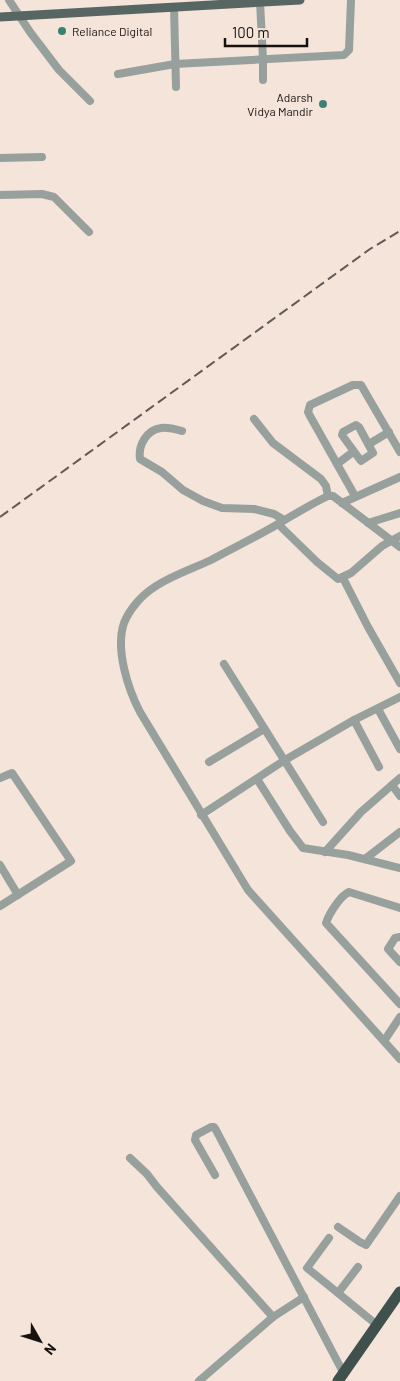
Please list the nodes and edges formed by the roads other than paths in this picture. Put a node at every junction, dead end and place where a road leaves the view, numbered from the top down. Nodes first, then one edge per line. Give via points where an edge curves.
1 (8, 0) edge
2 (300, 0) edge
3 (351, 0) edge
4 (276, 1) edge
5 (260, 2) junction
6 (184, 3) edge
7 (174, 7) junction
8 (20, 16) junction
9 (0, 17) edge
10 (263, 60) junction
11 (175, 64) junction
12 (118, 74) dead end
13 (263, 80) dead end
14 (176, 87) dead end
15 (90, 101) dead end
16 (42, 157) dead end
17 (0, 158) edge
18 (0, 194) edge
19 (89, 232) dead end
20 (254, 419) dead end
21 (182, 430) dead end
22 (389, 432) junction
23 (368, 444) junction
24 (353, 452) junction
25 (400, 452) edge
26 (337, 464) junction
27 (400, 477) edge
28 (328, 496) junction
29 (355, 496) junction
30 (342, 503) junction
31 (400, 513) edge
32 (281, 522) junction
33 (368, 523) junction
34 (400, 536) edge
35 (391, 541) junction
36 (400, 548) edge
37 (343, 578) junction
38 (224, 664) dead end
39 (400, 683) edge
40 (400, 696) edge
41 (378, 709) junction
42 (354, 720) junction
43 (264, 729) junction
44 (400, 750) edge
45 (285, 760) junction
46 (209, 762) dead end
47 (379, 767) dead end
48 (0, 778) edge
49 (400, 778) edge
50 (257, 779) junction
51 (392, 785) junction
52 (400, 796) edge
53 (201, 814) junction
54 (323, 822) dead end
55 (400, 832) edge
56 (325, 852) junction
57 (365, 859) junction
58 (0, 865) edge
59 (400, 868) edge
60 (18, 895) junction
61 (0, 906) edge
62 (400, 908) edge
63 (400, 937) edge
64 (400, 962) edge
65 (400, 1004) edge
66 (400, 1017) edge
67 (384, 1040) junction
68 (400, 1059) edge
69 (130, 1158) dead end
70 (215, 1175) dead end
71 (400, 1196) edge
72 (338, 1227) dead end
73 (329, 1238) dead end
74 (358, 1268) dead end
75 (400, 1292) edge
76 (338, 1293) junction
77 (304, 1297) junction
78 (273, 1317) junction
79 (377, 1325) junction
80 (341, 1378) edge
81 (200, 1381) edge

1 - 8 street
2 - 4 main road
3 - 10 street via 349,50 344,55
4 - 5 main road
5 - 6 main road
5 - 10 street
6 - 7 main road
7 - 8 main road
7 - 11 street
8 - 9 main road
8 - 15 street via 59,70
10 - 11 street
10 - 13 street
11 - 12 street
11 - 14 street
16 - 17 street
18 - 19 street via 54,196
20 - 28 street via 273,443 320,479
21 - 32 street via 158,428 151,432 143,441 140,459 202,501 222,508 254,509 274,514
22 - 23 street
22 - 25 street
22 - 26 street via 363,387 358,384 310,405 308,412
23 - 24 street via 373,453 362,461
23 - 24 street via 356,424 342,433
24 - 26 street
26 - 29 street
27 - 29 street
28 - 30 street
28 - 32 street
29 - 30 street
30 - 33 street
31 - 33 street
32 - 37 street via 334,577
32 - 53 street via 154,588 136,604 124,623 122,652 132,696
33 - 35 street
34 - 35 street
35 - 36 street
35 - 37 street
37 - 39 street
38 - 43 street
40 - 41 street
41 - 42 street
41 - 44 street
42 - 45 street
42 - 47 street
43 - 45 street
43 - 46 street
45 - 50 street
45 - 54 street
48 - 60 street via 12,772 71,861
49 - 51 street
50 - 53 street
50 - 56 street via 297,842 303,848
51 - 52 street
51 - 56 street via 361,812
53 - 67 street via 248,890
55 - 57 street
56 - 57 street
57 - 59 street
58 - 60 street
60 - 61 street
62 - 65 street via 349,892 344,894 326,923
63 - 64 street via 395,938 388,949
66 - 67 street
67 - 68 street
69 - 78 street
70 - 77 street via 195,1140 196,1135 211,1127 216,1130
71 - 72 street via 366,1245
73 - 76 street via 307,1268
74 - 76 street
75 - 79 highway
76 - 79 street
77 - 78 street
77 - 80 street
78 - 81 street
79 - 80 highway

